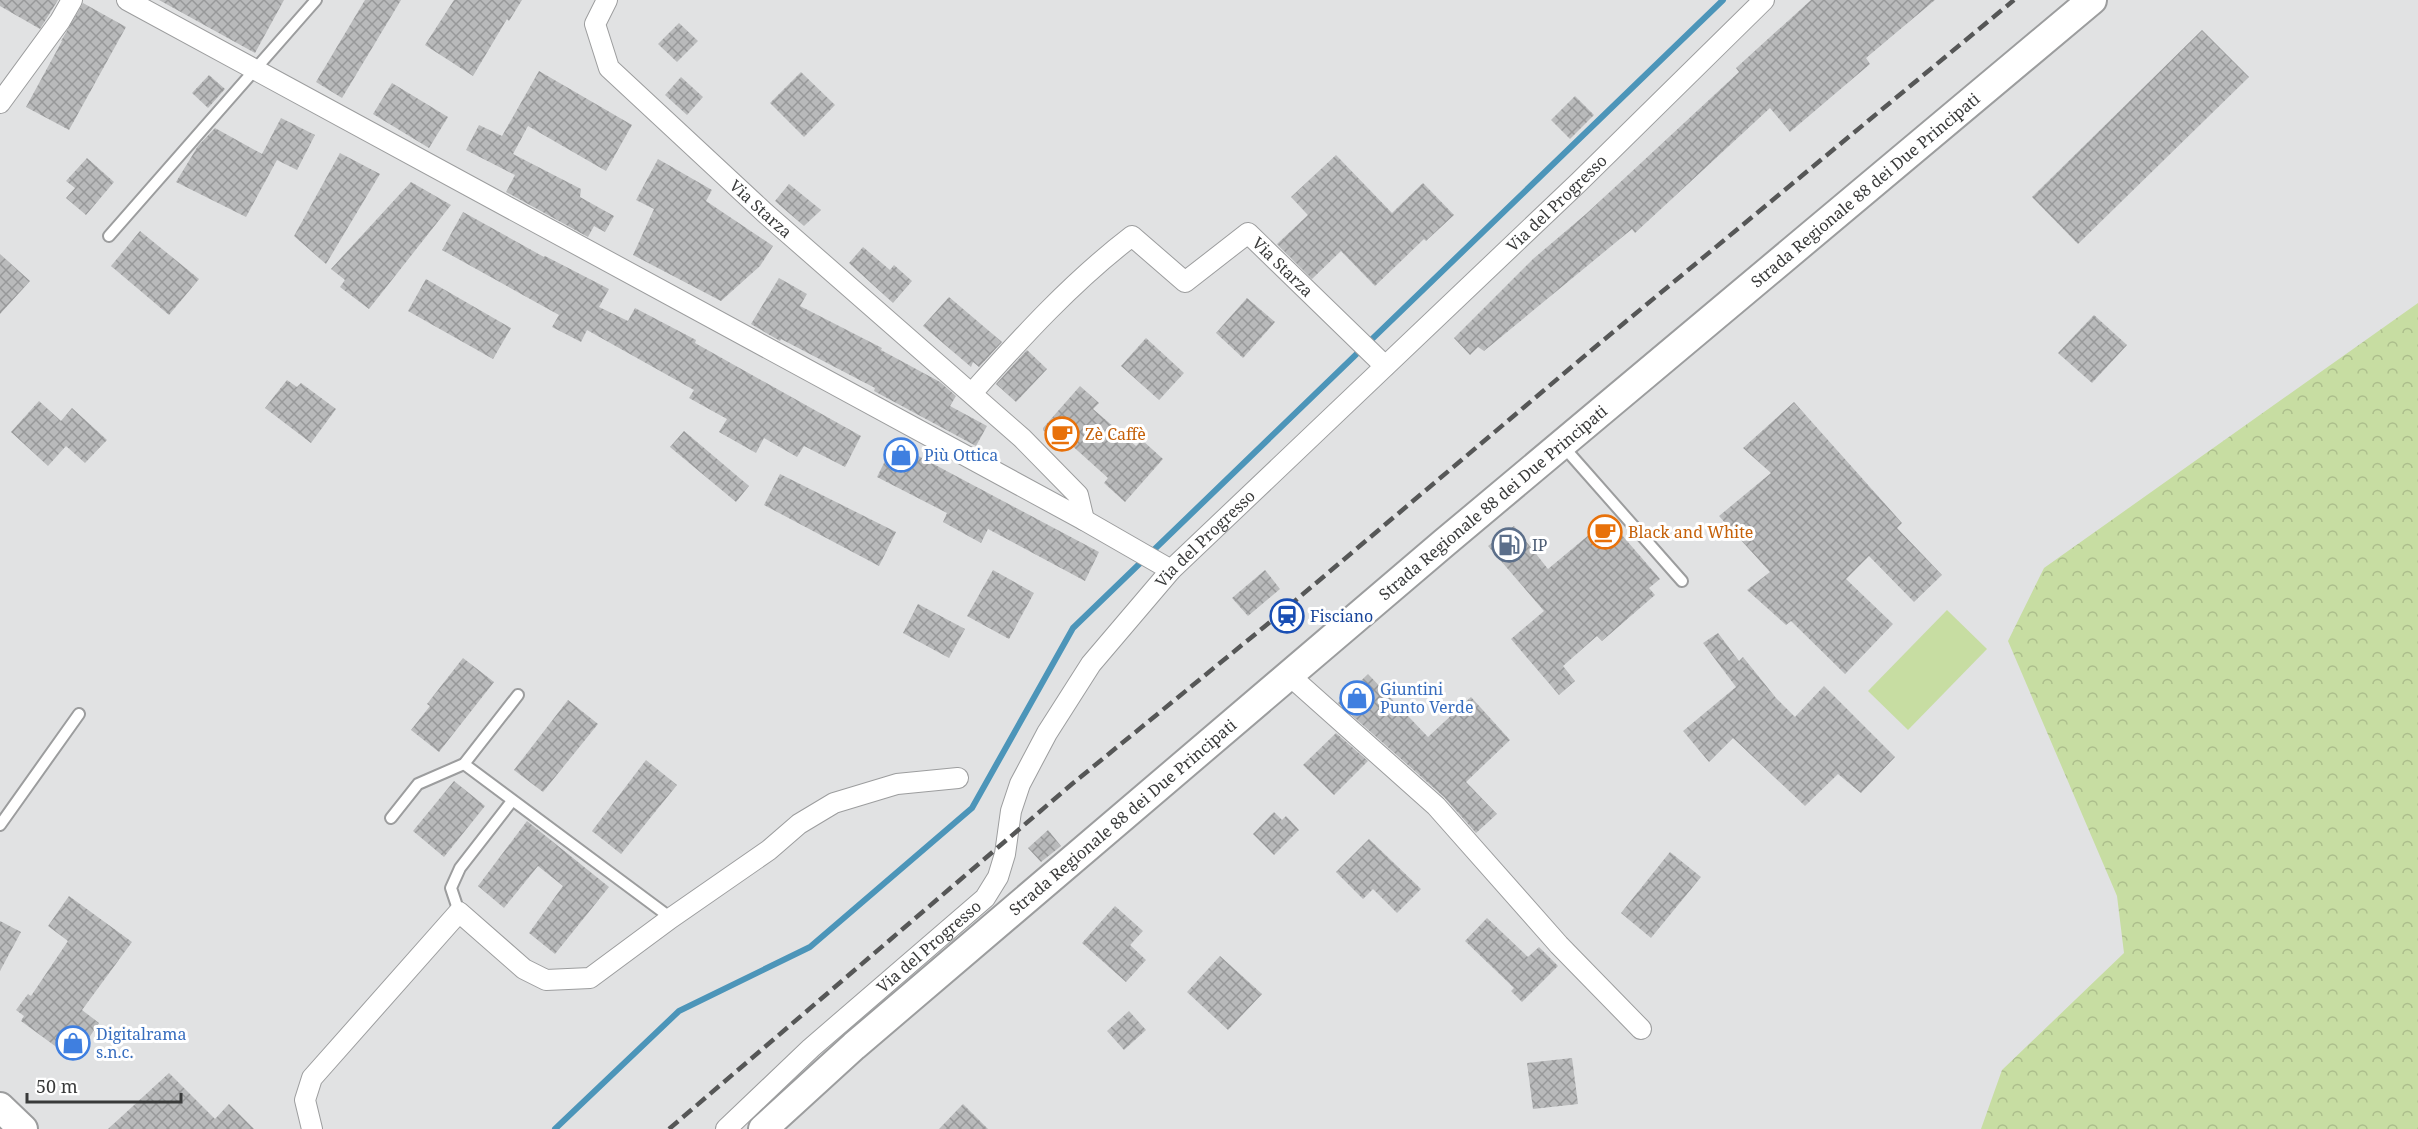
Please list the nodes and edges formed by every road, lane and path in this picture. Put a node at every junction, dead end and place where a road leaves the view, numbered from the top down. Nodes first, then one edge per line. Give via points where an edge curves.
1 (72, 0) edge
2 (127, 0) edge
3 (316, 0) edge
4 (607, 0) edge
5 (1764, 0) edge
6 (2092, 0) edge
7 (256, 70) junction
8 (0, 103) edge
9 (109, 236) dead end
10 (1380, 361) junction
11 (972, 393) junction
12 (1562, 445) junction
13 (1084, 520) junction
14 (1165, 566) junction
15 (1682, 581) dead end
16 (1289, 675) junction
17 (518, 695) dead end
18 (79, 714) dead end
19 (464, 764) junction
20 (958, 778) dead end
21 (512, 801) junction
22 (391, 818) dead end
23 (0, 825) edge
24 (459, 912) junction
25 (670, 918) junction
26 (1641, 1029) dead end
27 (0, 1107) edge
28 (23, 1129) edge
29 (312, 1129) edge
30 (726, 1129) edge
31 (763, 1129) edge

1 - 8 street
2 - 7 street
3 - 7 lane
4 - 11 street, Via Starza via 595,24 609,68 765,213
5 - 10 street, Via del Progresso via 1579,182
6 - 12 main road, Strada Regionale 88 dei Due Principati
7 - 9 lane
7 - 13 street
10 - 11 street, Via Starza via 1248,232 1185,282 1132,236 1103,258
10 - 14 street, Via del Progresso
11 - 13 street, Via Starza via 1078,495
12 - 15 lane
12 - 16 main road, Strada Regionale 88 dei Due Principati
13 - 14 street
14 - 30 street, Via del Progresso via 1091,664 1047,734 1020,784 998,877 985,898 811,1048
16 - 26 street via 1436,806 1559,945
16 - 31 main road, Strada Regionale 88 dei Due Principati via 854,1046
17 - 19 lane
18 - 23 lane
19 - 21 lane
19 - 22 lane via 418,784
20 - 25 street via 897,784 834,803
21 - 24 lane via 460,868 451,888
21 - 25 lane
24 - 25 street via 524,969 546,980 590,978
24 - 29 street via 312,1078 305,1100
27 - 28 main road

